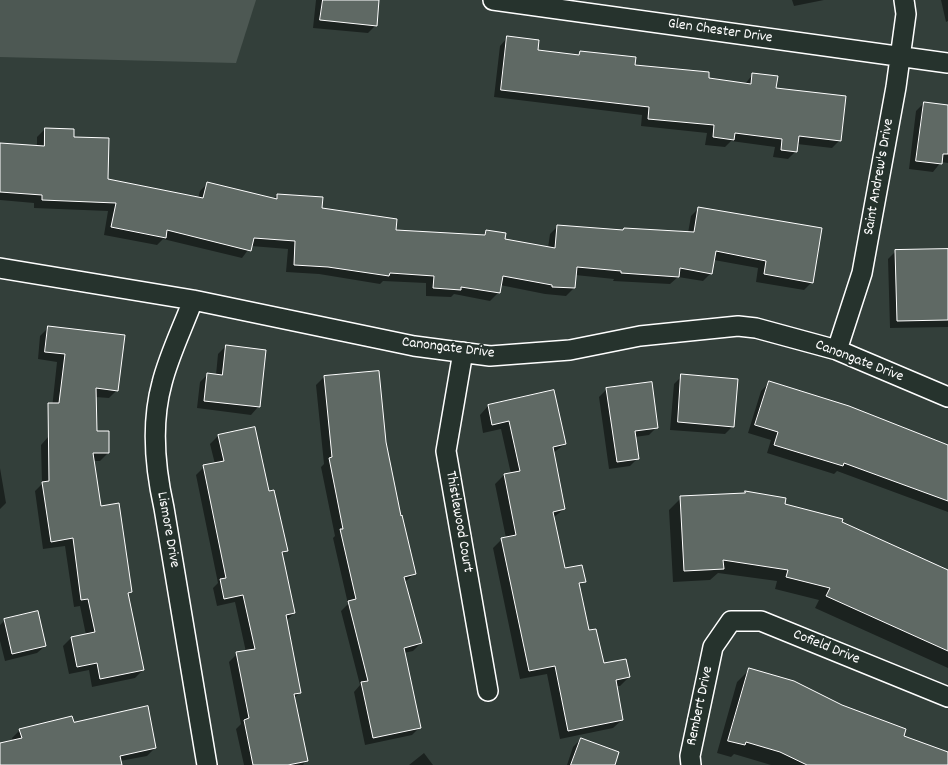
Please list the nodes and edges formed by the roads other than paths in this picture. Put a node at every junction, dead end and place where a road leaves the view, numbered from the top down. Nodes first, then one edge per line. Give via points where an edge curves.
1 (493, 0) edge
2 (904, 0) edge
3 (900, 56) junction
4 (948, 63) edge
5 (0, 268) edge
6 (193, 300) junction
7 (837, 350) junction
8 (463, 352) junction
9 (948, 397) edge
10 (713, 647) joint
11 (488, 691) dead end
12 (948, 697) edge
13 (207, 765) edge
14 (691, 765) edge

1 - 3 street, Glen Chester Drive
2 - 3 street, Saint Andrew's Drive via 906,14
3 - 4 street, Glen Chester Drive
3 - 7 street, Saint Andrew's Drive via 862,273
5 - 6 street, Canongate Drive
6 - 8 street, Canongate Drive via 414,346
6 - 13 street, Lismore Drive via 162,382 156,411 156,475
7 - 8 street, Canongate Drive via 738,326 640,336 570,350 490,356
7 - 9 street, Canongate Drive
8 - 11 street, Thistlewood Court via 446,451
10 - 12 street, Cofield Drive via 730,621 761,621
10 - 14 street, Rembert Drive via 690,756

